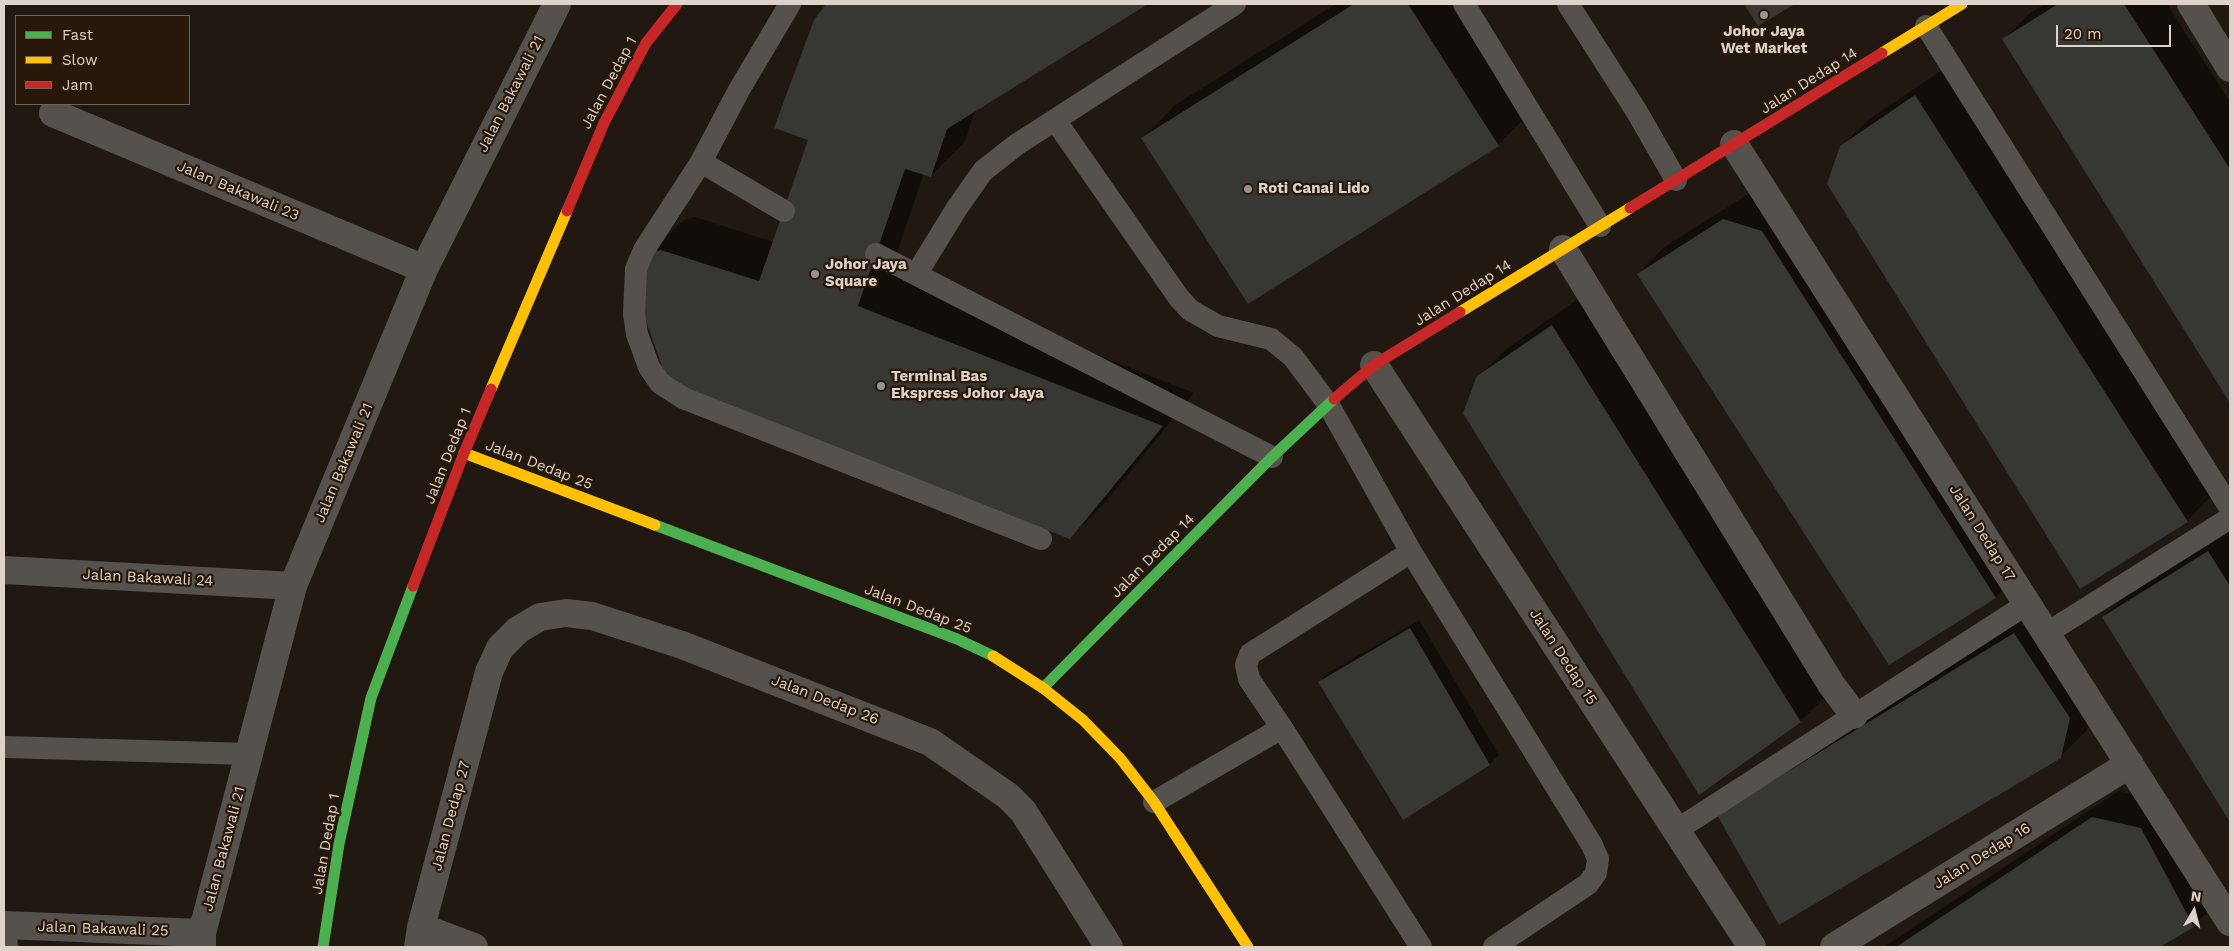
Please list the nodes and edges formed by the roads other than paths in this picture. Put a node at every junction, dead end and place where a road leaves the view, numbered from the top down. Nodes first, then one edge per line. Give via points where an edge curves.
1 (557, 4) edge
2 (677, 4) edge
3 (790, 4) edge
4 (1235, 4) edge
5 (1464, 4) edge
6 (1568, 4) edge
7 (2191, 4) edge
8 (1959, 5) edge
9 (1926, 26) junction
10 (2230, 68) edge
11 (53, 113) dead end
12 (1055, 120) junction
13 (1734, 144) junction
14 (701, 162) junction
15 (1676, 180) junction
16 (784, 211) dead end
17 (1600, 226) junction
18 (1563, 249) junction
19 (876, 254) dead end
20 (424, 269) junction
21 (917, 273) junction
22 (1374, 365) junction
23 (1328, 404) junction
24 (464, 453) junction
25 (1272, 456) junction
26 (2230, 508) edge
27 (2230, 518) edge
28 (1040, 538) dead end
29 (1411, 552) junction
30 (4, 570) edge
31 (292, 586) junction
32 (2027, 604) junction
33 (2047, 633) junction
34 (486, 685) joint
35 (1044, 688) junction
36 (1854, 715) junction
37 (1282, 728) junction
38 (4, 747) edge
39 (249, 754) junction
40 (2130, 764) junction
41 (1154, 802) junction
42 (1675, 831) junction
43 (2230, 922) edge
44 (5, 932) edge
45 (419, 937) edge
46 (202, 940) edge
47 (323, 947) edge
48 (474, 947) edge
49 (1109, 947) edge
50 (1248, 947) edge
51 (1421, 947) edge
52 (1494, 947) edge
53 (1752, 947) edge
54 (1834, 947) edge

1 - 20 street, Jalan Bakawali 21
2 - 24 street, Jalan Dedap 1 via 646,43 604,123
3 - 14 lane
4 - 12 lane
5 - 17 lane
6 - 15 lane
7 - 10 street
8 - 9 street, Jalan Dedap 14
9 - 13 street, Jalan Dedap 14
9 - 26 lane
11 - 20 street, Jalan Bakawali 23
12 - 21 lane via 1016,145 983,172
12 - 23 lane via 1190,310 1218,326 1260,335 1282,347
13 - 15 street, Jalan Dedap 14
13 - 32 street, Jalan Dedap 17
14 - 16 lane
14 - 28 lane via 644,250 636,269 634,314 637,334 649,367 660,383 684,398
15 - 17 street, Jalan Dedap 14
17 - 18 street, Jalan Dedap 14
18 - 22 street, Jalan Dedap 14
18 - 36 street via 1831,684
19 - 21 lane
20 - 31 street, Jalan Bakawali 21
21 - 25 lane
22 - 23 street, Jalan Dedap 14
22 - 42 street, Jalan Dedap 15
23 - 25 street, Jalan Dedap 14
23 - 29 lane
24 - 35 street, Jalan Dedap 25 via 957,639 1001,660
24 - 47 street, Jalan Dedap 1 via 371,698 339,844
25 - 35 street, Jalan Dedap 14
27 - 33 lane
29 - 37 lane via 1250,654 1246,664 1249,678
29 - 52 lane via 1598,859 1596,873 1588,884
30 - 31 street, Jalan Bakawali 24
31 - 39 street, Jalan Bakawali 21
32 - 33 street, Jalan Dedap 17
32 - 36 lane
33 - 40 street, Jalan Dedap 17
34 - 45 street, Jalan Dedap 27
34 - 49 street, Jalan Dedap 26 via 500,648 518,630 540,617 566,613 592,616 682,645 921,737 1016,803
35 - 41 street, Jalan Dedap 25 via 1083,720 1120,758
36 - 42 lane
37 - 41 lane
37 - 51 lane
38 - 39 lane
39 - 46 street, Jalan Bakawali 21
40 - 43 street, Jalan Dedap 17
40 - 54 street, Jalan Dedap 16
41 - 50 street, Jalan Dedap 25
42 - 53 street, Jalan Dedap 15
44 - 46 street, Jalan Bakawali 25
45 - 48 street

